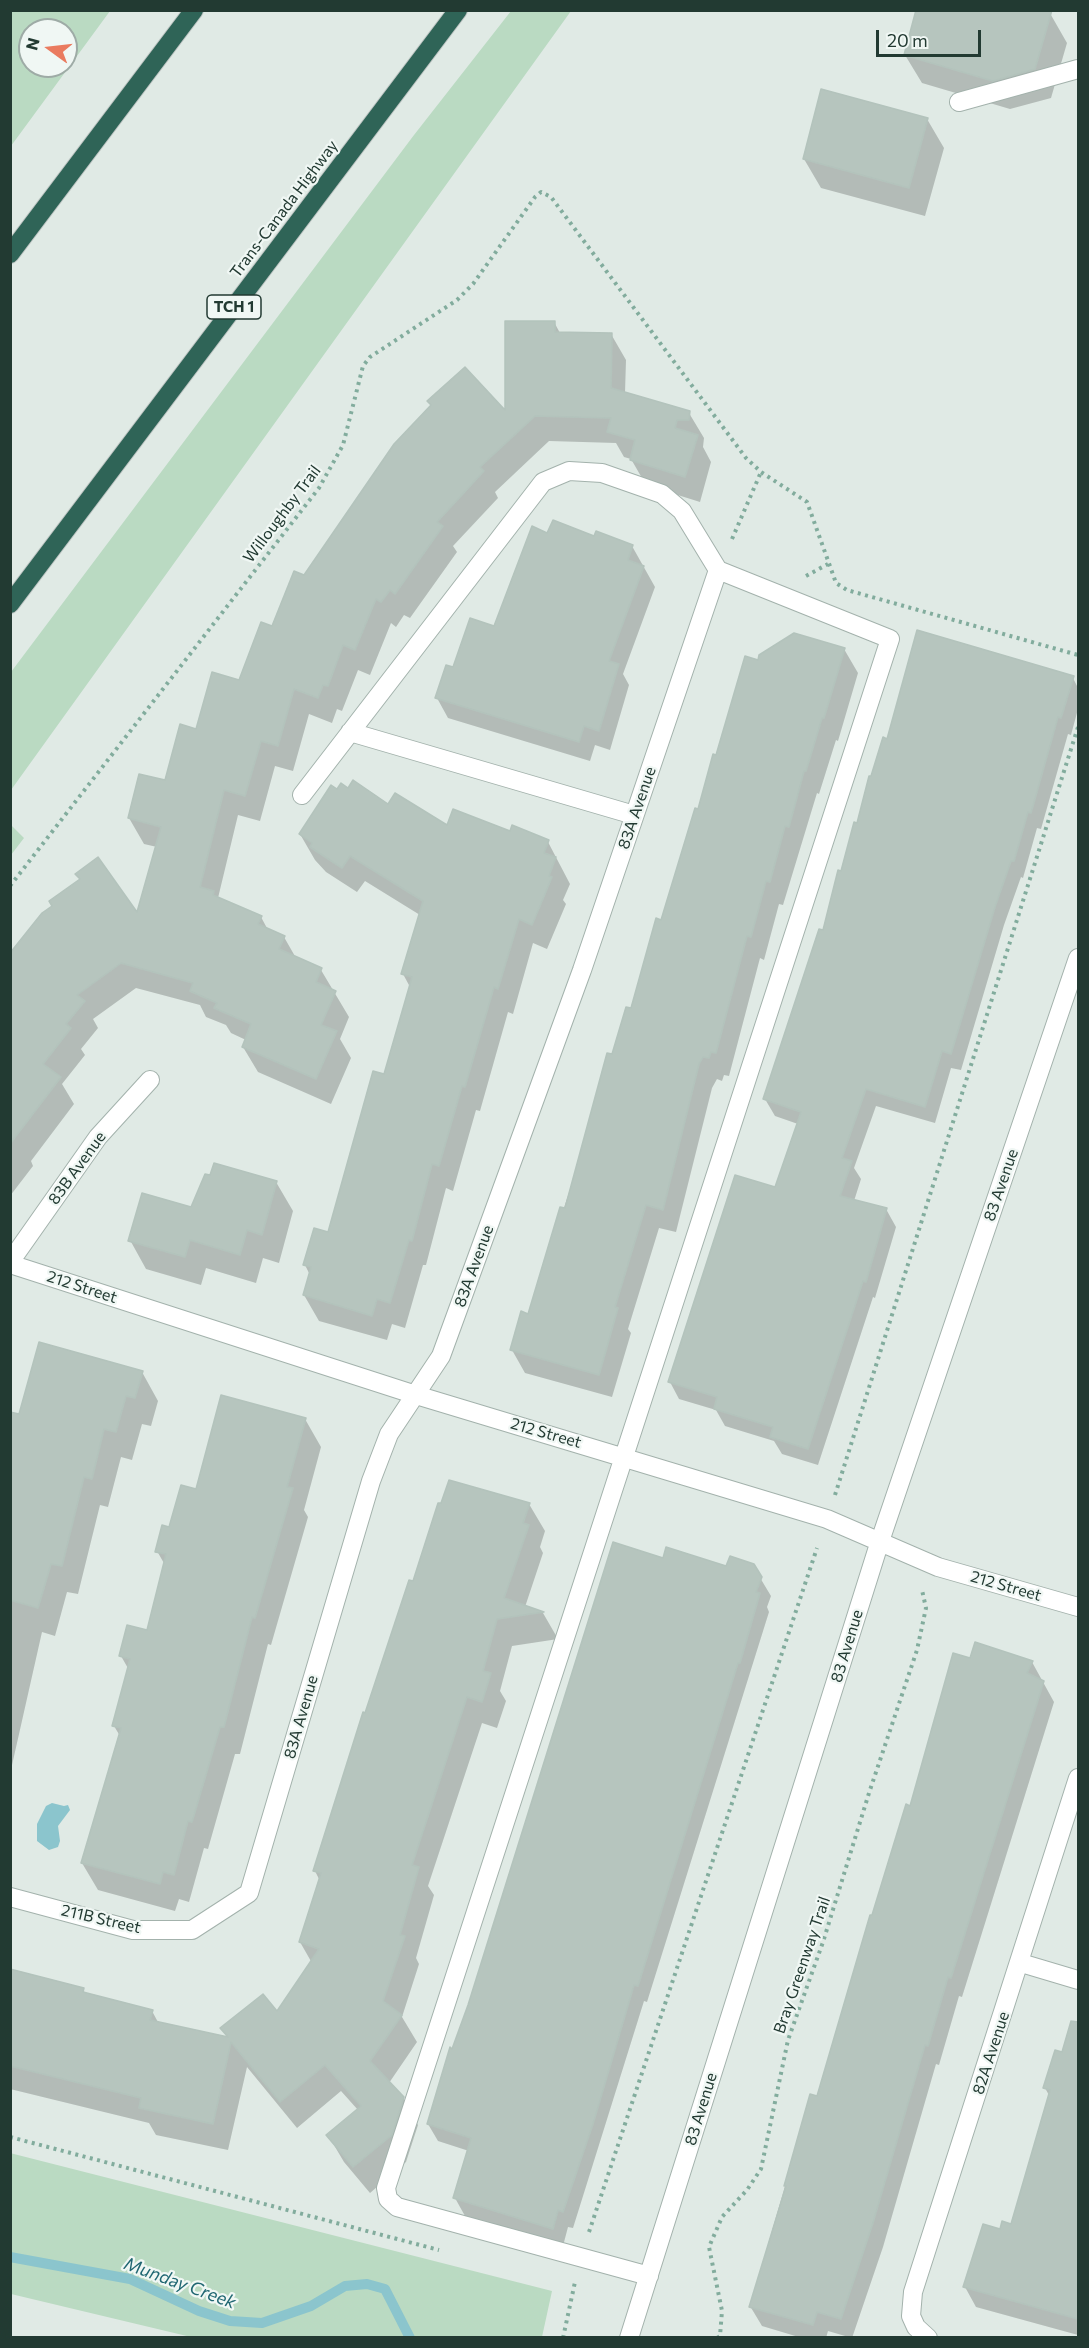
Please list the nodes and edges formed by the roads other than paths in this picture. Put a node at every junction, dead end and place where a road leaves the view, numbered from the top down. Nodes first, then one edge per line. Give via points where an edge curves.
1 (194, 10) edge
2 (458, 10) edge
3 (1078, 69) edge
4 (959, 102) dead end
5 (10, 254) edge
6 (718, 570) junction
7 (10, 604) edge
8 (350, 732) junction
9 (302, 795) dead end
10 (634, 815) junction
11 (1078, 958) edge
12 (150, 1080) dead end
13 (10, 1263) edge
14 (416, 1395) junction
15 (625, 1456) junction
16 (879, 1544) junction
17 (1078, 1607) edge
18 (1078, 1778) edge
19 (10, 1897) edge
20 (192, 1930) joint
21 (1021, 1963) junction
22 (1078, 1980) edge
23 (649, 2276) junction
24 (922, 2332) edge
25 (629, 2337) edge

1 - 5 highway
2 - 7 highway, Trans-Canada Highway / TCH 1
3 - 4 street
6 - 8 street via 682,511 662,494 602,473 569,471 543,482
6 - 10 street, 83A Avenue
6 - 15 street via 890,639
8 - 9 street
8 - 10 street
10 - 14 street, 83A Avenue via 582,970 441,1356
11 - 16 street, 83 Avenue
12 - 13 street, 83B Avenue via 98,1137
13 - 14 street, 212 Street
14 - 15 street, 212 Street
14 - 20 street, 83A Avenue via 389,1434 371,1481 249,1893
15 - 16 street, 212 Street via 827,1519
15 - 23 street via 386,2188 388,2199 397,2207
16 - 17 street, 212 Street via 938,1567
16 - 23 street, 83 Avenue
18 - 21 street, 82A Avenue
19 - 20 street, 211B Street via 133,1930
21 - 22 street
21 - 24 street, 82A Avenue via 913,2292 911,2316
23 - 25 street, 83 Avenue

